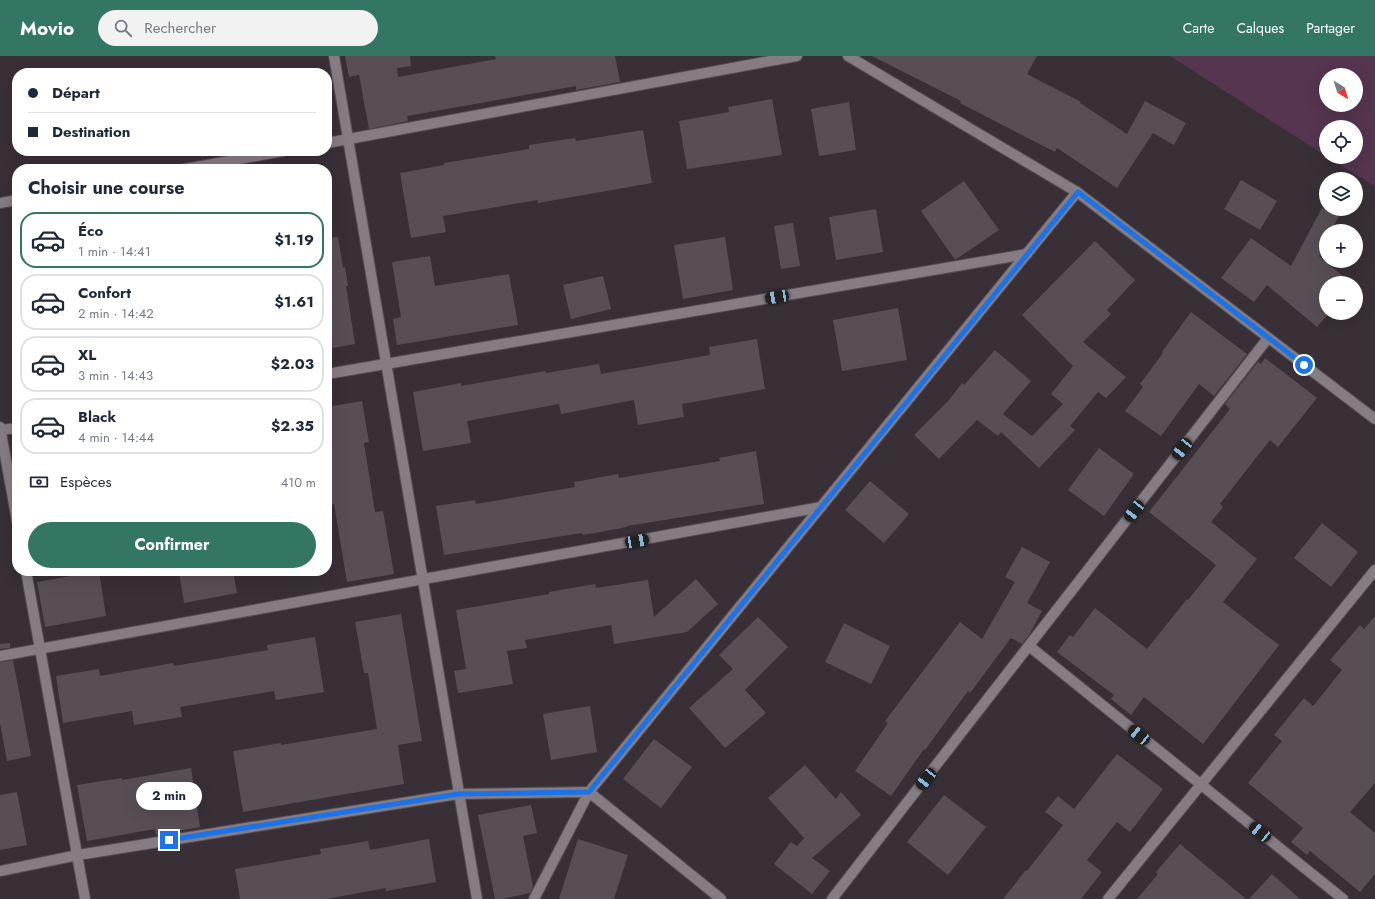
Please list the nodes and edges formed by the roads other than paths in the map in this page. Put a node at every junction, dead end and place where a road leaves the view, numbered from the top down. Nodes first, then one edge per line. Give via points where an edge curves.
1 (334, 56) edge
2 (797, 56) edge
3 (848, 56) edge
4 (348, 139) junction
5 (332, 142) edge
6 (256, 156) edge
7 (212, 164) edge
8 (1078, 192) junction
9 (12, 201) edge
10 (0, 203) edge
11 (1027, 254) junction
12 (1268, 338) junction
13 (386, 364) junction
14 (332, 373) edge
15 (1375, 419) edge
16 (12, 428) edge
17 (0, 429) edge
18 (12, 493) edge
19 (821, 507) junction
20 (1375, 570) edge
21 (27, 576) edge
22 (422, 580) junction
23 (1029, 646) junction
24 (40, 648) junction
25 (0, 656) edge
26 (1201, 785) junction
27 (589, 792) junction
28 (458, 794) junction
29 (78, 854) junction
30 (0, 871) edge
31 (85, 899) edge
32 (477, 899) edge
33 (534, 899) edge
34 (721, 899) edge
35 (832, 899) edge
36 (1108, 899) edge
37 (1343, 899) edge

1 - 4 street
2 - 4 street
3 - 8 street
4 - 5 street
4 - 13 street
6 - 7 street
8 - 11 street
8 - 12 street
9 - 10 street
11 - 13 street
11 - 19 street
12 - 15 street
12 - 23 street
13 - 14 street
13 - 22 street
16 - 17 street
17 - 18 street
19 - 22 street
19 - 27 street
20 - 26 street
21 - 24 street
22 - 24 street
22 - 28 street
23 - 26 street
23 - 35 street
24 - 25 street
24 - 29 street
26 - 36 street
26 - 37 street
27 - 28 street
27 - 33 street
27 - 34 street
28 - 29 street
28 - 32 street
29 - 30 street
29 - 31 street

